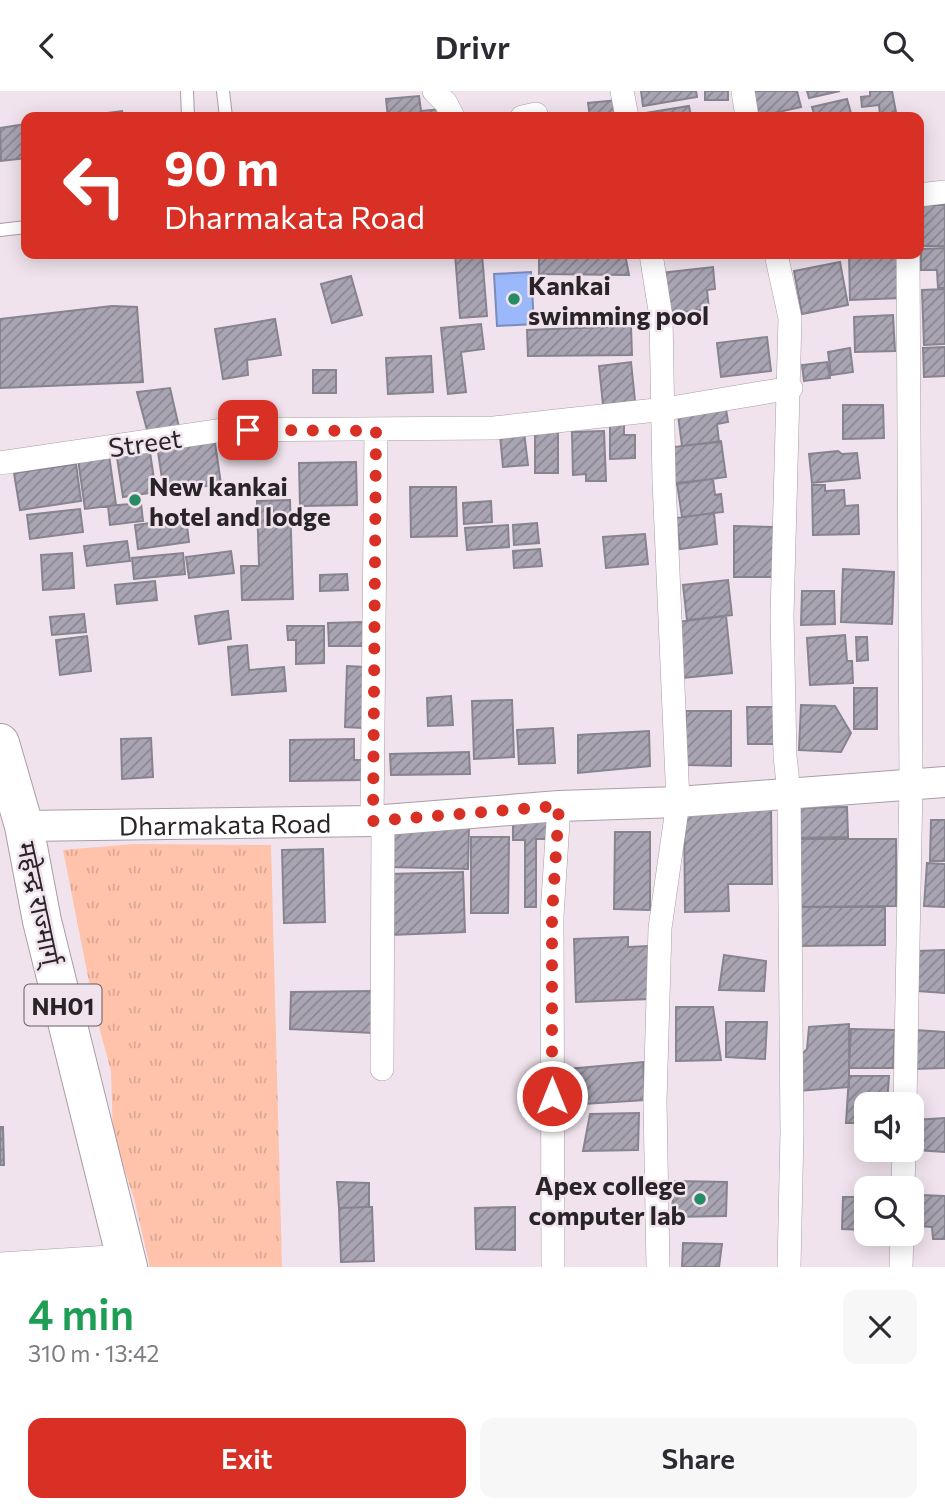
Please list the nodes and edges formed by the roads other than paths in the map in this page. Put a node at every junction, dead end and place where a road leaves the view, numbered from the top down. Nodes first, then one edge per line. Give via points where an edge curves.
1 (187, 91) edge
2 (223, 91) edge
3 (434, 91) edge
4 (622, 91) edge
5 (743, 91) edge
6 (188, 112) edge
7 (225, 112) edge
8 (450, 112) edge
9 (626, 112) edge
10 (746, 112) edge
11 (945, 192) edge
12 (924, 194) edge
13 (21, 228) edge
14 (0, 230) edge
15 (652, 259) edge
16 (777, 259) edge
17 (908, 259) edge
18 (791, 388) junction
19 (665, 409) junction
20 (376, 431) junction
21 (0, 463) edge
22 (0, 743) edge
23 (945, 782) edge
24 (911, 785) junction
25 (789, 793) junction
26 (678, 802) junction
27 (559, 806) junction
28 (378, 821) junction
29 (24, 826) junction
30 (382, 1069) dead end
31 (905, 1092) edge
32 (902, 1246) edge
33 (127, 1262) edge
34 (0, 1264) edge
35 (553, 1267) edge
36 (658, 1267) edge
37 (789, 1267) edge
38 (901, 1267) edge

1 - 6 lane
2 - 7 lane
3 - 8 street
4 - 9 street
5 - 10 street
11 - 12 street
13 - 14 lane
15 - 19 street
16 - 18 street via 790,318
17 - 24 street
18 - 19 street, Street
18 - 25 street via 782,615
19 - 20 street, Street via 494,428
19 - 26 street
20 - 21 street, Street via 222,430
20 - 28 street
22 - 29 highway, महेन्द्र राज्मार्ग् / NH01
23 - 24 street, Dharmakata Road
24 - 25 street, Dharmakata Road
24 - 31 street
25 - 26 street, Dharmakata Road
25 - 37 street
26 - 27 street, Dharmakata Road
26 - 36 street via 660,928 655,1102
27 - 28 street, Dharmakata Road
27 - 35 street via 552,916
28 - 29 street, Dharmakata Road
28 - 30 street
29 - 33 highway, महेन्द्र राज्मार्ग् / NH01 via 42,921
32 - 38 street
33 - 34 street

